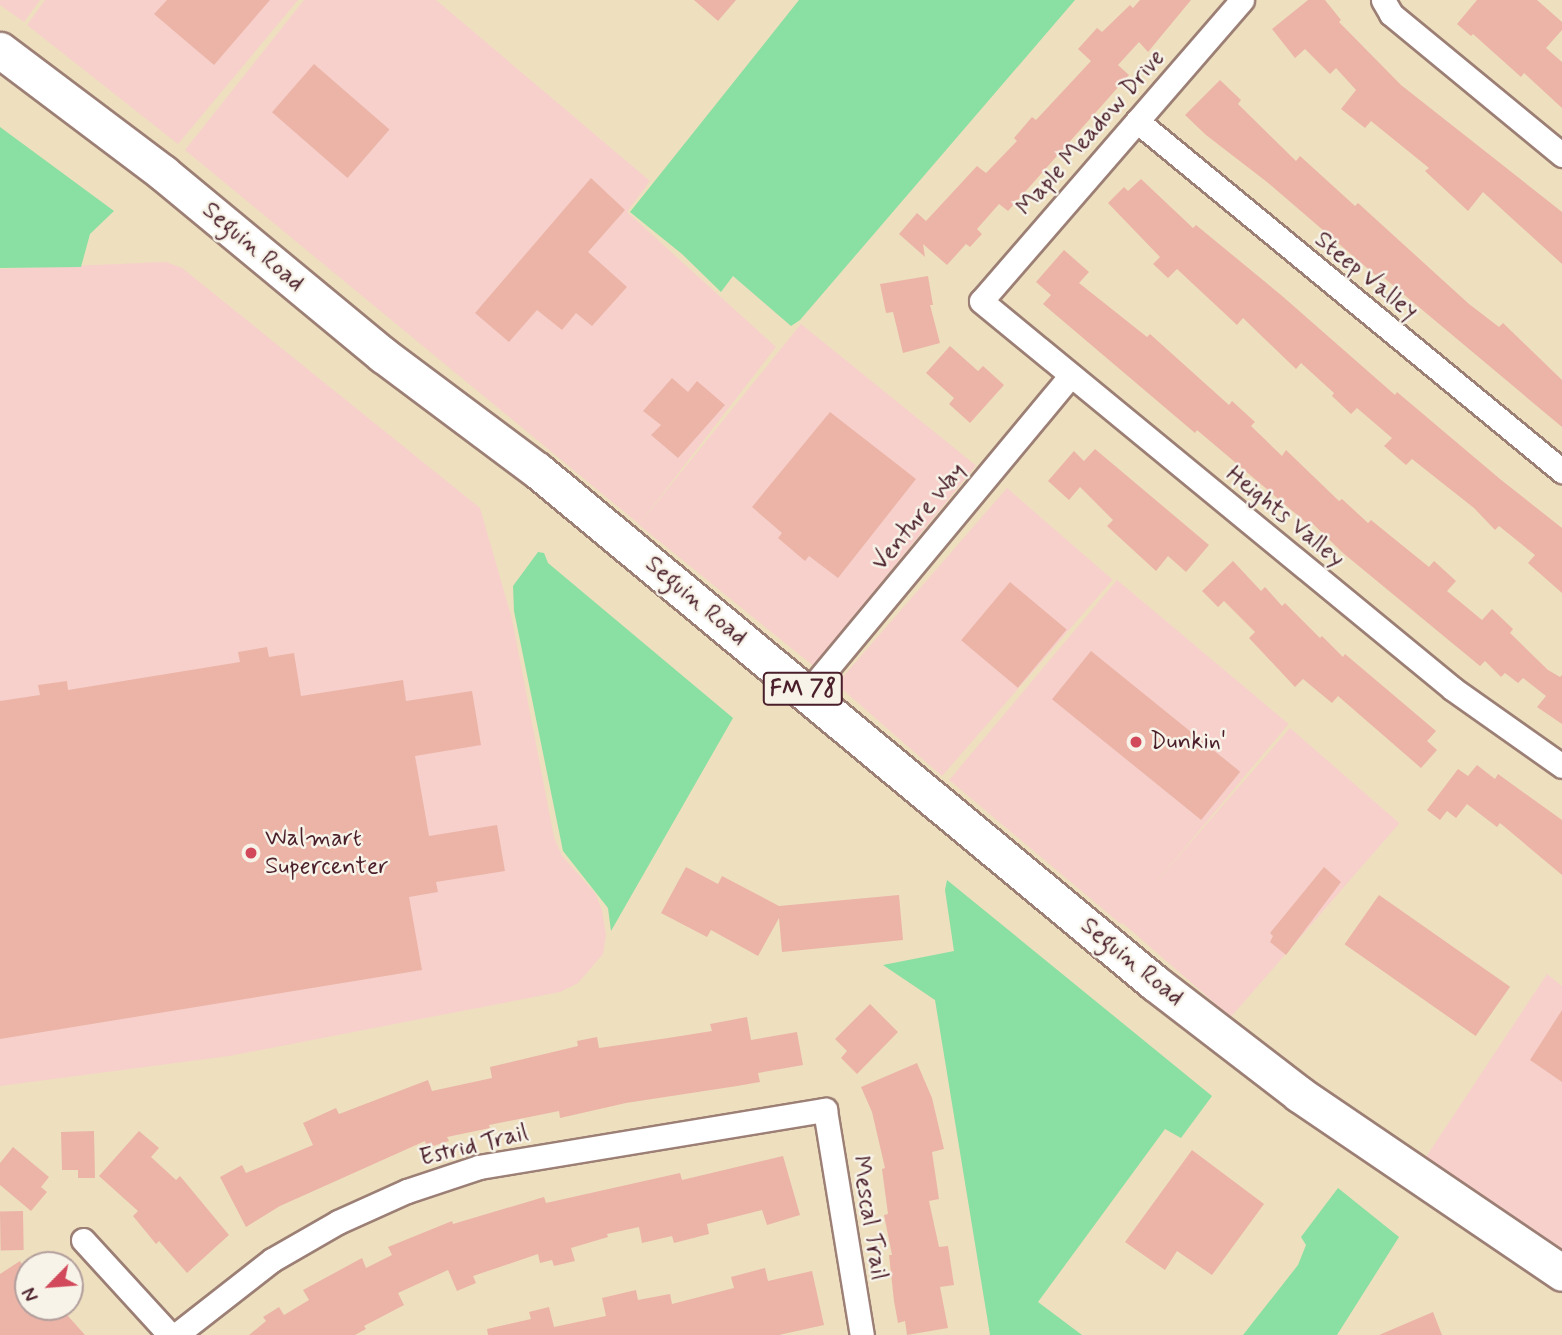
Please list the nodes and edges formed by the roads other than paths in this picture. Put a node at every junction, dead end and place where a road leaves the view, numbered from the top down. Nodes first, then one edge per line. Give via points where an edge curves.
1 (1242, 0) edge
2 (1383, 0) edge
3 (0, 50) edge
4 (1137, 121) junction
5 (1562, 155) edge
6 (981, 301) joint
7 (1071, 375) junction
8 (1562, 471) edge
9 (807, 693) junction
10 (1562, 766) edge
11 (825, 1110) joint
12 (83, 1240) dead end
13 (1562, 1273) edge
14 (170, 1335) edge
15 (176, 1335) edge
16 (862, 1335) edge

1 - 4 street, Maple Meadow Drive
2 - 5 street via 1391,14
3 - 9 main road, Seguin Road / FM 78 via 163,173 383,355 537,470
4 - 6 street, Maple Meadow Drive
4 - 8 street, Steep Valley
6 - 7 street, Heights Valley
7 - 9 street, Venture Way
7 - 10 street, Heights Valley via 1453,689
9 - 13 main road, Seguin Road / FM 78 via 1155,983 1290,1087
11 - 15 street, Estrid Trail via 479,1167 407,1191 338,1222 272,1260
11 - 16 street, Mescal Trail
12 - 14 street

